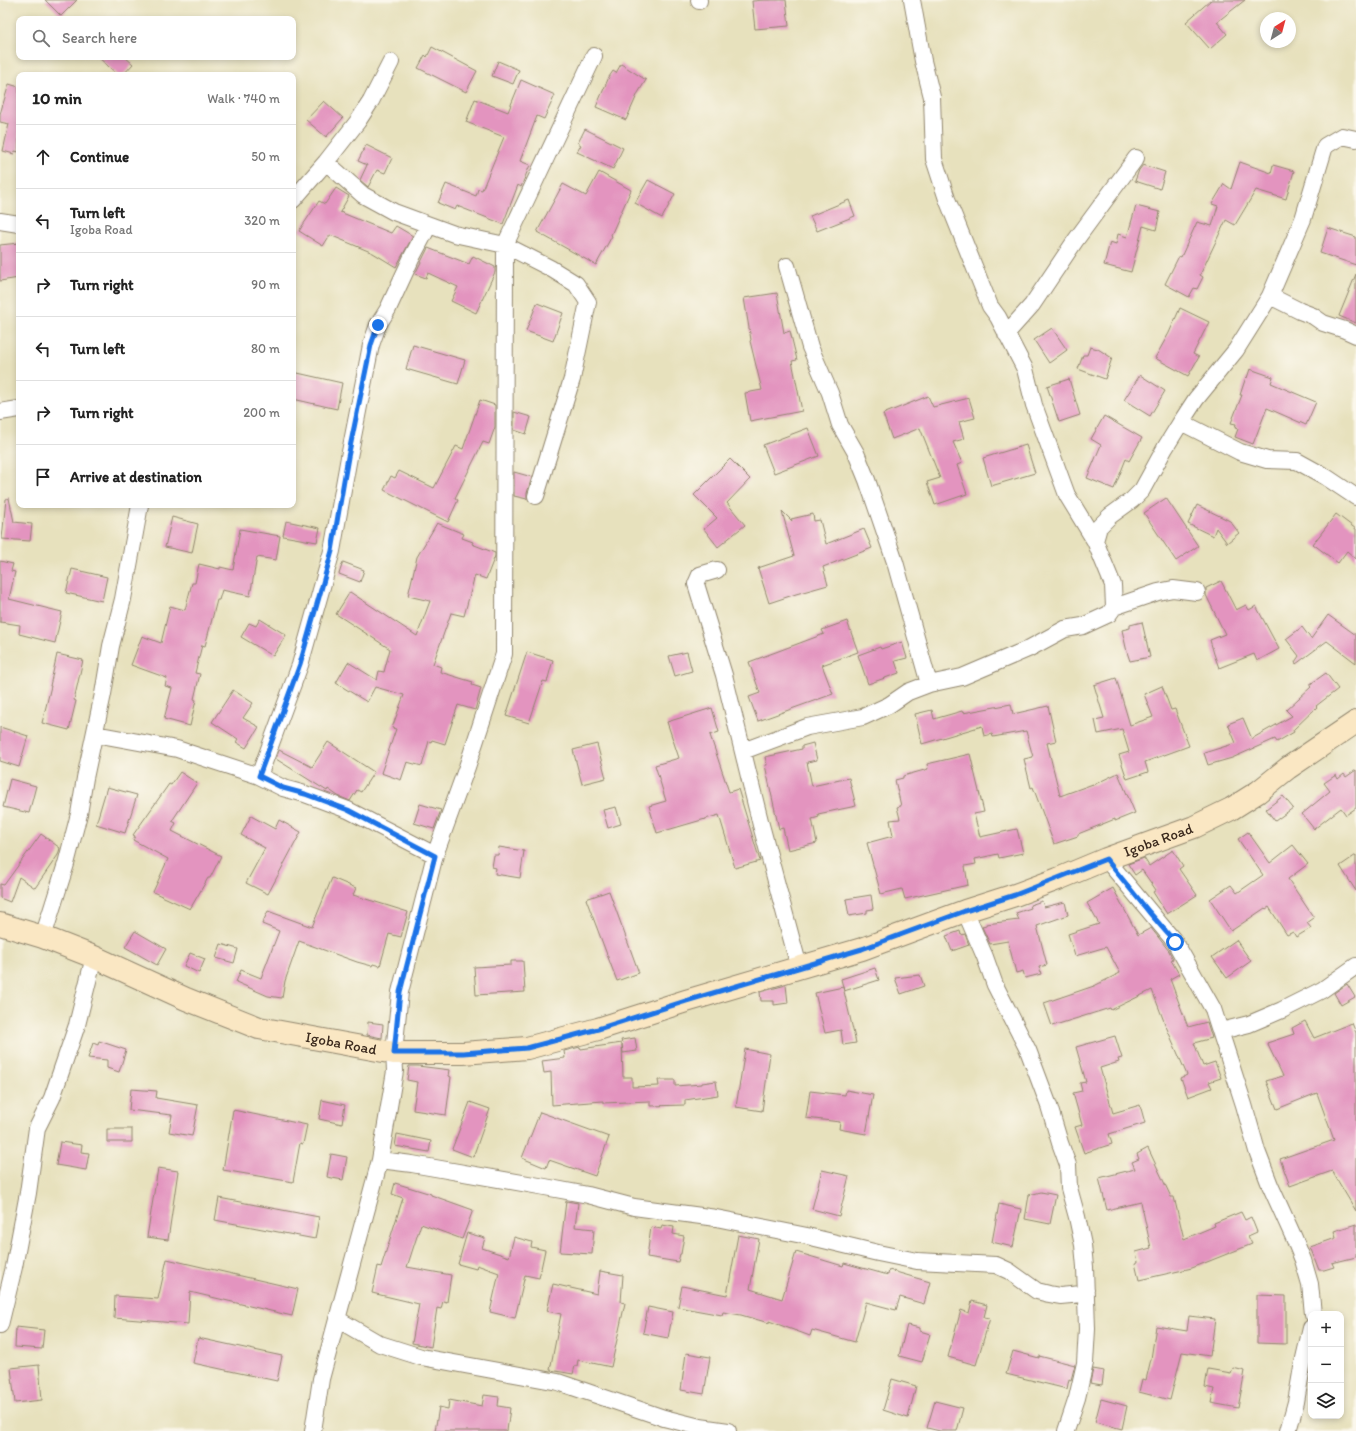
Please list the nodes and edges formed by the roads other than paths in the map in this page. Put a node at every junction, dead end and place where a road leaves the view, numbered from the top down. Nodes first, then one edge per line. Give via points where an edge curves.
1 (912, 0) edge
2 (594, 56) dead end
3 (391, 62) dead end
4 (1356, 139) edge
5 (1136, 158) dead end
6 (326, 162) junction
7 (296, 197) edge
8 (0, 221) edge
9 (16, 224) edge
10 (428, 225) junction
11 (505, 245) junction
12 (787, 266) dead end
13 (1270, 296) junction
14 (1006, 334) junction
15 (1356, 335) edge
16 (16, 409) edge
17 (0, 412) edge
18 (1181, 422) junction
19 (536, 496) dead end
20 (1356, 497) edge
21 (139, 508) edge
22 (1094, 541) junction
23 (717, 570) dead end
24 (1196, 592) dead end
25 (1114, 607) junction
26 (929, 684) junction
27 (1356, 722) edge
28 (95, 734) junction
29 (743, 751) junction
30 (259, 776) junction
31 (435, 856) junction
32 (1106, 859) junction
33 (965, 911) junction
34 (0, 924) edge
35 (43, 937) junction
36 (94, 958) junction
37 (1356, 966) edge
38 (799, 967) junction
39 (1221, 1031) junction
40 (394, 1053) junction
41 (380, 1160) junction
42 (1086, 1290) junction
43 (1312, 1311) edge
44 (337, 1319) junction
45 (0, 1325) edge
46 (1308, 1341) edge
47 (313, 1431) edge
48 (728, 1431) edge
49 (1066, 1431) edge
50 (1288, 1431) edge

1 - 14 street via 932,97 934,159 947,199 990,306
2 - 11 street
3 - 6 street via 371,101
4 - 13 street via 1342,136 1325,146 1303,219
5 - 14 street via 1032,305
6 - 7 street
6 - 10 street via 363,195 394,212
8 - 9 street
10 - 11 street via 454,234
10 - 30 street via 378,325 371,345 332,551 300,664
11 - 19 street via 576,284 588,302 572,379
11 - 31 street via 504,654
12 - 26 street via 810,347 830,393 840,425 856,453 867,480 895,562
13 - 15 street via 1323,323
13 - 18 street via 1236,350 1196,399
14 - 22 street via 1025,369 1034,405 1066,495
16 - 17 street
18 - 20 street via 1240,452 1267,460 1297,461 1326,476
18 - 22 street via 1142,490 1110,516 1099,528
21 - 28 street
22 - 25 street via 1113,585
23 - 29 street via 700,575 696,584 724,675
24 - 25 street via 1174,589
25 - 26 street via 1109,614 1097,620 1084,626 1065,629 994,664 962,677
26 - 29 street via 908,692 889,705 863,717 808,727
27 - 32 street, Igoba Road via 1288,768 1258,792 1231,808 1194,828
28 - 30 street via 177,749
28 - 35 street via 79,814
29 - 38 street
30 - 31 street via 283,788 348,810
31 - 40 street via 400,992
32 - 33 street, Igoba Road via 1022,893
32 - 39 street via 1175,942 1213,1009
33 - 38 street, Igoba Road via 862,949
33 - 42 street via 995,985 1028,1050 1068,1165 1069,1188 1083,1245
34 - 35 street, Igoba Road
35 - 36 street, Igoba Road
36 - 40 street, Igoba Road via 259,1028
36 - 45 street via 77,1025 52,1098 37,1128 28,1193
37 - 39 street via 1322,990 1282,1010 1249,1024
38 - 40 street, Igoba Road via 598,1029 527,1048 463,1053
39 - 43 street via 1257,1151 1303,1260 1310,1284
40 - 41 street via 395,1071
41 - 42 street via 588,1195 634,1207 716,1218 917,1261 996,1265 1037,1290 1049,1294 1082,1294
41 - 44 street
42 - 49 street via 1085,1363
44 - 47 street via 321,1379
44 - 48 street via 380,1344 421,1357 558,1382 664,1418
46 - 50 street

